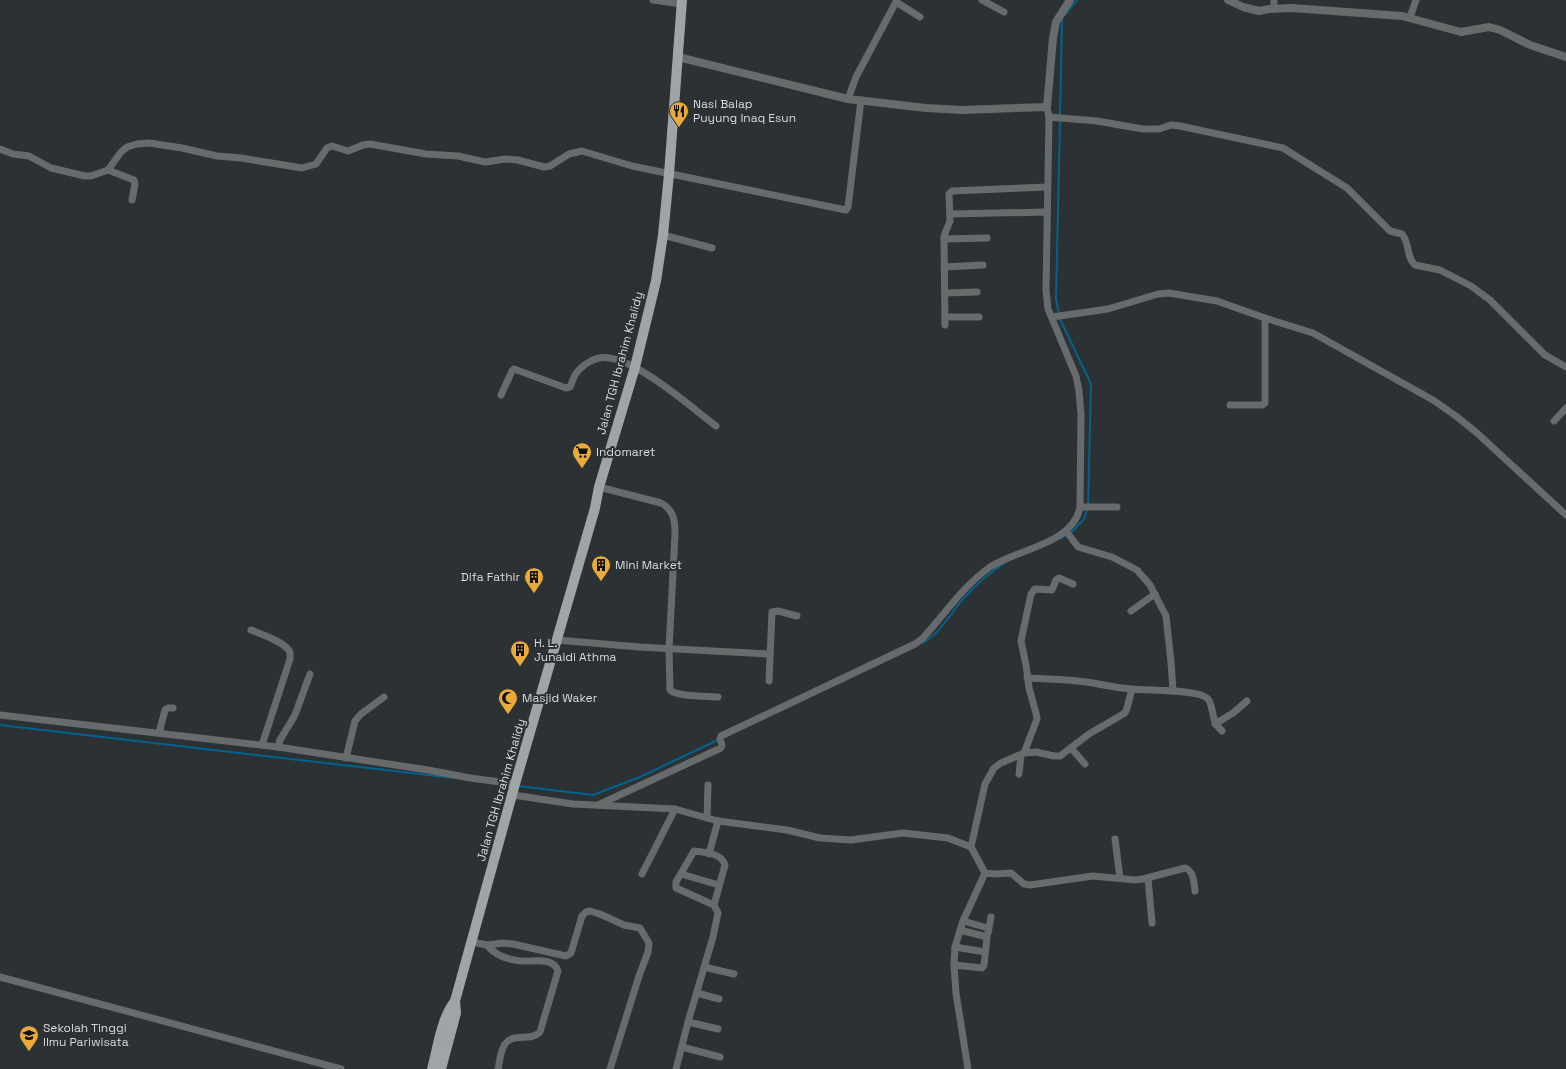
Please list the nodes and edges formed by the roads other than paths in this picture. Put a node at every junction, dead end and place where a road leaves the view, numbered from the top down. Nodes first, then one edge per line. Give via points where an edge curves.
1 (654, 0) edge
2 (982, 0) edge
3 (1070, 0) edge
4 (1228, 0) edge
5 (1416, 0) edge
6 (896, 1) edge
7 (682, 2) edge
8 (1274, 4) edge
9 (1004, 12) dead end
10 (920, 17) dead end
11 (1410, 17) junction
12 (1566, 57) edge
13 (678, 58) junction
14 (848, 99) junction
15 (861, 100) junction
16 (1047, 107) junction
17 (1050, 117) junction
18 (0, 149) edge
19 (108, 170) junction
20 (669, 174) junction
21 (1047, 187) junction
22 (132, 200) dead end
23 (1046, 212) junction
24 (950, 214) junction
25 (663, 235) junction
26 (944, 238) junction
27 (987, 238) dead end
28 (712, 248) dead end
29 (983, 266) dead end
30 (944, 267) junction
31 (977, 292) dead end
32 (945, 293) junction
33 (1057, 316) junction
34 (979, 317) dead end
35 (1265, 318) junction
36 (635, 367) junction
37 (1566, 367) edge
38 (501, 395) dead end
39 (1230, 405) dead end
40 (1566, 408) edge
41 (1554, 422) dead end
42 (716, 426) dead end
43 (599, 487) junction
44 (1085, 507) junction
45 (1117, 507) dead end
46 (1566, 515) edge
47 (1067, 533) junction
48 (1073, 584) dead end
49 (1155, 594) junction
50 (1131, 611) dead end
51 (797, 616) dead end
52 (250, 630) dead end
53 (557, 640) junction
54 (669, 649) junction
55 (769, 654) junction
56 (310, 674) dead end
57 (1028, 678) junction
58 (769, 681) dead end
59 (1132, 690) junction
60 (1173, 691) junction
61 (384, 697) dead end
62 (718, 697) dead end
63 (1247, 701) dead end
64 (173, 708) dead end
65 (0, 715) edge
66 (1215, 724) junction
67 (1222, 731) dead end
68 (159, 733) junction
69 (262, 745) junction
70 (278, 747) junction
71 (1071, 748) junction
72 (1022, 754) junction
73 (346, 758) junction
74 (1085, 764) dead end
75 (1019, 774) dead end
76 (708, 785) dead end
77 (514, 789) junction
78 (598, 805) junction
79 (675, 809) junction
80 (707, 818) junction
81 (718, 821) junction
82 (1115, 839) dead end
83 (971, 847) junction
84 (709, 854) junction
85 (985, 873) junction
86 (642, 874) dead end
87 (681, 874) junction
88 (1120, 878) junction
89 (1148, 878) junction
90 (719, 885) junction
91 (1195, 891) dead end
92 (714, 905) junction
93 (991, 917) dead end
94 (963, 921) junction
95 (1152, 923) dead end
96 (988, 928) junction
97 (960, 930) junction
98 (987, 937) junction
99 (472, 942) junction
100 (487, 945) junction
101 (955, 947) junction
102 (985, 952) junction
103 (954, 965) junction
104 (704, 967) junction
105 (734, 974) dead end
106 (0, 977) edge
107 (697, 993) junction
108 (455, 1000) junction
109 (719, 1000) dead end
110 (688, 1022) junction
111 (718, 1029) dead end
112 (682, 1047) junction
113 (720, 1057) dead end
114 (341, 1069) edge
115 (432, 1069) edge
116 (441, 1069) edge
117 (498, 1069) edge
118 (610, 1069) edge
119 (676, 1069) edge
120 (968, 1069) edge

1 - 7 street
2 - 9 street
3 - 16 street via 1056,22
4 - 8 street via 1259,11
5 - 11 street
6 - 10 street
6 - 14 street via 856,77
7 - 13 main road, Jalan TGH Ibrahim Khalidy
8 - 11 street via 1299,9
11 - 12 street via 1461,32 1489,28 1500,30 1530,45
13 - 14 street
13 - 20 main road, Jalan TGH Ibrahim Khalidy
14 - 15 street
15 - 16 street via 962,110
15 - 20 street via 847,209
16 - 17 street
17 - 21 street
17 - 37 street via 1097,121 1143,129 1180,126 1284,148 1347,188 1390,231 1402,234 1415,265 1440,270 1471,286 1490,300 1545,355
18 - 19 street via 29,156 51,168 85,176
19 - 20 street via 121,152 137,144 156,144 302,168 316,164 331,146 348,151 366,144 485,162 518,160 544,167 569,154 582,151
19 - 22 street via 134,180
20 - 25 main road, Jalan TGH Ibrahim Khalidy
21 - 23 street
21 - 24 street via 952,191 949,194
23 - 24 street
23 - 33 street via 1048,309
24 - 26 street via 950,224 944,232
25 - 28 street
25 - 36 main road, Jalan TGH Ibrahim Khalidy via 656,281
26 - 27 street
26 - 30 street
29 - 30 street
30 - 32 street
31 - 32 street
32 - 34 street via 945,321
33 - 35 street via 1108,309 1169,293 1218,301
33 - 44 street via 1079,391
35 - 39 street via 1265,403
35 - 46 street via 1305,330 1327,340 1433,400 1476,433
36 - 38 street via 611,358 599,358 577,372 570,387 566,388 514,369
36 - 42 street
36 - 43 main road, Jalan TGH Ibrahim Khalidy
40 - 41 street
43 - 53 main road, Jalan TGH Ibrahim Khalidy
43 - 54 street via 661,503 672,513 675,534
44 - 45 street
44 - 47 street
47 - 49 street via 1078,547 1112,557 1137,570
47 - 78 street via 1000,562 982,574 971,582 926,634 914,644 721,736 719,749
48 - 57 street via 1059,578 1052,590 1036,588 1032,591 1021,641
49 - 50 street
49 - 60 street via 1167,622
51 - 55 street via 772,612
52 - 69 street via 288,648 290,652 290,659
53 - 54 street
53 - 77 main road, Jalan TGH Ibrahim Khalidy
54 - 55 street
54 - 62 street via 672,692
55 - 58 street
56 - 70 street via 295,715
57 - 59 street via 1078,681
57 - 72 street via 1037,719
59 - 60 street
59 - 71 street via 1125,713
60 - 66 street via 1208,699
61 - 73 street via 355,720
63 - 66 street
64 - 68 street via 164,710
65 - 68 street
66 - 67 street
68 - 69 street
69 - 70 street
70 - 73 street
71 - 72 street via 1057,756 1041,753
71 - 74 street
72 - 75 street
72 - 83 street via 997,766 988,777
73 - 77 street via 470,778
76 - 80 street
77 - 78 street via 573,804
77 - 99 main road, Jalan TGH Ibrahim Khalidy
78 - 79 street
79 - 80 street
79 - 86 street
80 - 81 street
81 - 83 street via 837,840 868,839 903,833 922,834 948,838
81 - 84 street
82 - 88 street
83 - 85 street
84 - 87 street via 693,851
84 - 90 street via 724,861
85 - 88 street via 1011,873 1027,885 1093,876
85 - 94 street
87 - 90 street
87 - 92 street via 676,882 676,889
88 - 89 street
89 - 91 street via 1184,868 1193,876
89 - 95 street
90 - 92 street
92 - 104 street via 717,920
93 - 96 street
94 - 96 street
94 - 97 street
96 - 98 street
97 - 98 street
97 - 101 street
98 - 102 street
99 - 100 street
99 - 108 main road, Jalan TGH Ibrahim Khalidy
100 - 117 street via 499,955 520,961 547,962 554,965 558,971 540,1032 533,1037 508,1041 503,1049
100 - 118 street via 506,943 568,955 571,953 582,916 590,911 624,926 641,930 649,943 649,949
101 - 102 street
101 - 103 street
102 - 103 street via 982,968
103 - 120 street
104 - 105 street
104 - 107 street
106 - 114 street
107 - 109 street
107 - 110 street
108 - 115 main road, Jalan TGH Ibrahim Khalidy via 449,1009
108 - 116 main road, Jalan TGH Ibrahim Khalidy via 456,1013
110 - 111 street
110 - 112 street
112 - 113 street
112 - 119 street

